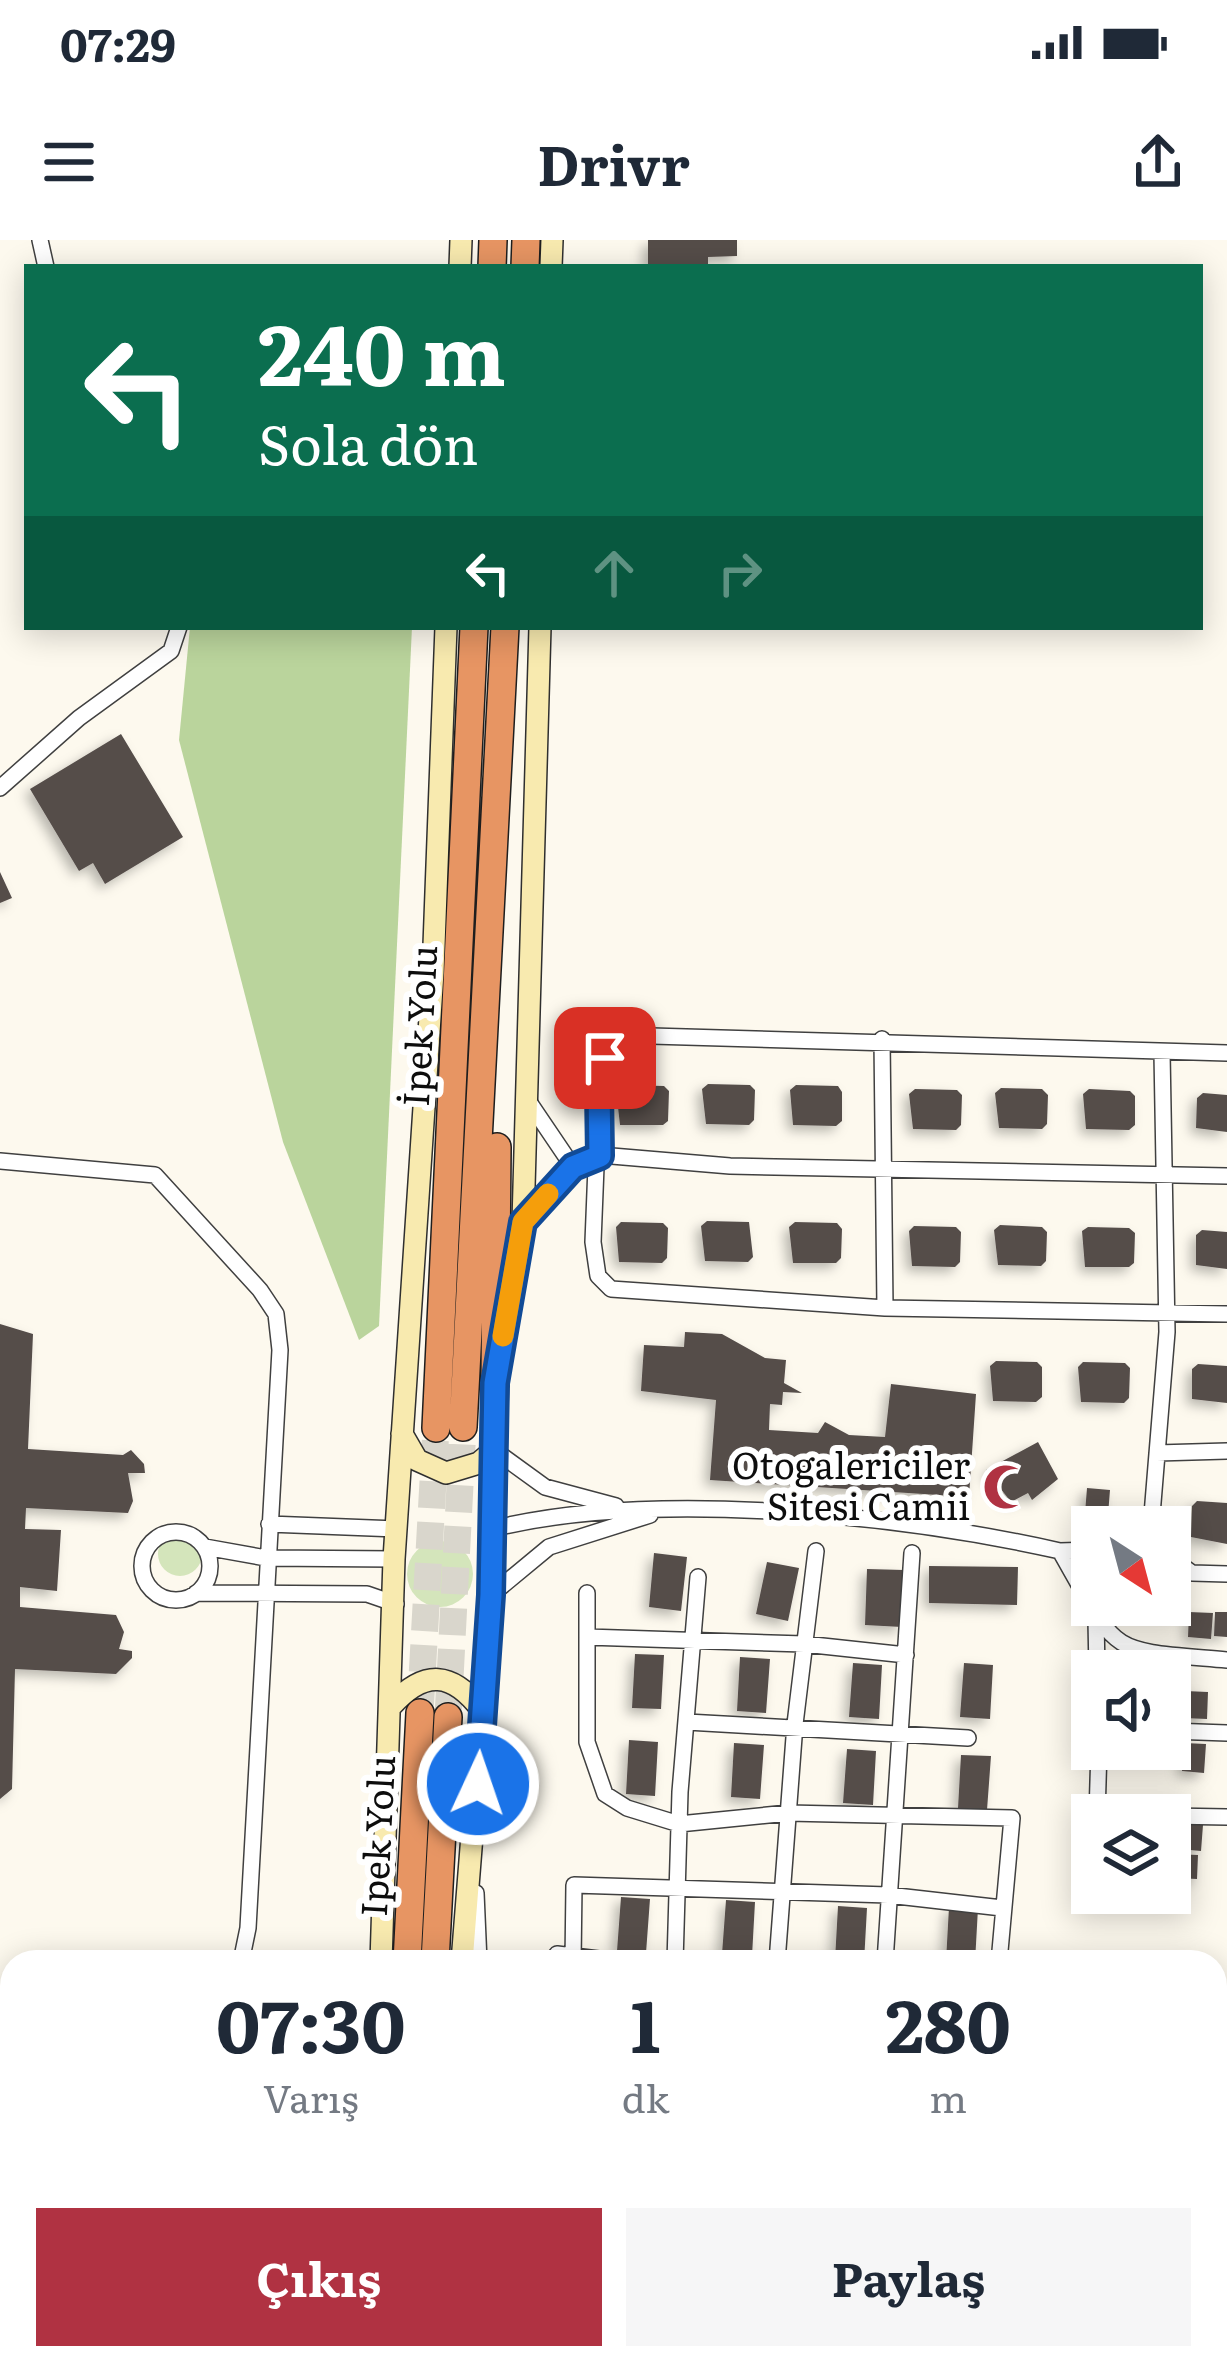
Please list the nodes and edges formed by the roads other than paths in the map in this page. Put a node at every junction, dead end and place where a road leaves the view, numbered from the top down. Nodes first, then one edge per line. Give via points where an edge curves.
1 (178, 630) edge
2 (446, 630) edge
3 (474, 630) edge
4 (507, 630) edge
5 (507, 630) edge
6 (540, 630) edge
7 (0, 788) edge
8 (882, 1039) junction
9 (1162, 1053) junction
10 (1227, 1053) edge
11 (527, 1099) junction
12 (600, 1156) junction
13 (0, 1161) edge
14 (573, 1167) junction
15 (887, 1170) junction
16 (1165, 1175) junction
17 (1227, 1176) edge
18 (523, 1222) junction
19 (885, 1308) junction
20 (1227, 1314) edge
21 (1166, 1315) junction
22 (495, 1383) junction
23 (402, 1433) junction
24 (494, 1450) junction
25 (1227, 1451) edge
26 (1156, 1453) junction
27 (1152, 1506) edge
28 (631, 1509) junction
29 (671, 1510) junction
30 (269, 1525) junction
31 (398, 1529) junction
32 (493, 1529) junction
33 (205, 1547) junction
34 (816, 1551) dead end
35 (1060, 1551) junction
36 (1071, 1551) edge
37 (912, 1553) dead end
38 (266, 1558) junction
39 (394, 1559) junction
40 (1071, 1570) edge
41 (1191, 1573) edge
42 (1227, 1574) edge
43 (698, 1577) dead end
44 (265, 1590) junction
45 (196, 1593) junction
46 (587, 1593) dead end
47 (491, 1595) junction
48 (396, 1604) junction
49 (1103, 1626) edge
50 (587, 1637) junction
51 (694, 1639) junction
52 (804, 1644) junction
53 (906, 1655) junction
54 (1227, 1660) edge
55 (392, 1706) junction
56 (482, 1709) junction
57 (687, 1722) junction
58 (795, 1724) junction
59 (1191, 1732) edge
60 (1227, 1733) edge
61 (904, 1735) junction
62 (968, 1738) dead end
63 (788, 1813) junction
64 (895, 1815) junction
65 (1191, 1816) edge
66 (1227, 1816) edge
67 (679, 1824) junction
68 (474, 1858) junction
69 (680, 1890) junction
70 (784, 1891) junction
71 (888, 1895) junction
72 (1001, 1908) junction
73 (243, 1950) edge
74 (382, 1950) edge
75 (408, 1950) edge
76 (435, 1950) edge
77 (463, 1950) edge
78 (478, 1950) edge
79 (569, 1950) edge
80 (676, 1950) edge
81 (778, 1950) edge
82 (886, 1950) edge
83 (999, 1950) edge

1 - 7 street via 171,651
2 - 23 street via 434,972
3 - 4 highway, İpek Yolu via 450,1428
5 - 22 highway
6 - 11 street
8 - 9 street
8 - 12 street via 617,1035 599,1090
8 - 15 street
9 - 10 street
9 - 16 street
11 - 14 street
11 - 18 street
12 - 14 street
12 - 15 street
12 - 19 street via 593,1242 598,1276 611,1289
13 - 30 street via 155,1175 260,1290 280,1328
14 - 18 street
15 - 16 street
15 - 19 street
16 - 17 street
16 - 21 street
18 - 22 street
19 - 21 street
20 - 21 street
21 - 26 street
22 - 24 street
23 - 24 street via 417,1460 446,1473
23 - 31 street
24 - 28 street via 545,1487
24 - 32 street
25 - 26 street
26 - 27 street
28 - 29 street
28 - 32 street
29 - 35 street via 984,1534
29 - 47 street via 549,1547
30 - 31 street
30 - 38 street
31 - 39 street
32 - 47 street
33 - 38 street
33 - 45 street via 210,1568
33 - 45 street via 188,1534 165,1533 142,1558 152,1592 174,1601
34 - 52 street
35 - 36 street
35 - 40 street
37 - 53 street
38 - 39 street
38 - 44 street
39 - 48 street
41 - 42 street
43 - 51 street
44 - 45 street
44 - 48 street via 367,1594
44 - 73 street
46 - 50 street
47 - 56 street
48 - 55 street
49 - 54 street via 1130,1651
50 - 51 street
50 - 67 street via 586,1742 605,1794
51 - 52 street
51 - 57 street
52 - 53 street
52 - 58 street
53 - 61 street
55 - 56 street via 420,1680 436,1677 453,1680
55 - 74 street
56 - 68 street
57 - 58 street
57 - 67 street
58 - 61 street
58 - 63 street
59 - 60 street
61 - 62 street
61 - 64 street
63 - 64 street
63 - 67 street
63 - 70 street
64 - 71 street
64 - 72 street via 1012,1818
65 - 66 street
67 - 69 street
68 - 77 street
68 - 78 street
69 - 70 street
69 - 79 street via 574,1886
69 - 80 street
70 - 71 street
70 - 81 street
71 - 72 street
71 - 82 street
72 - 83 street
75 - 76 highway, Ipek Yolu via 434,1715

